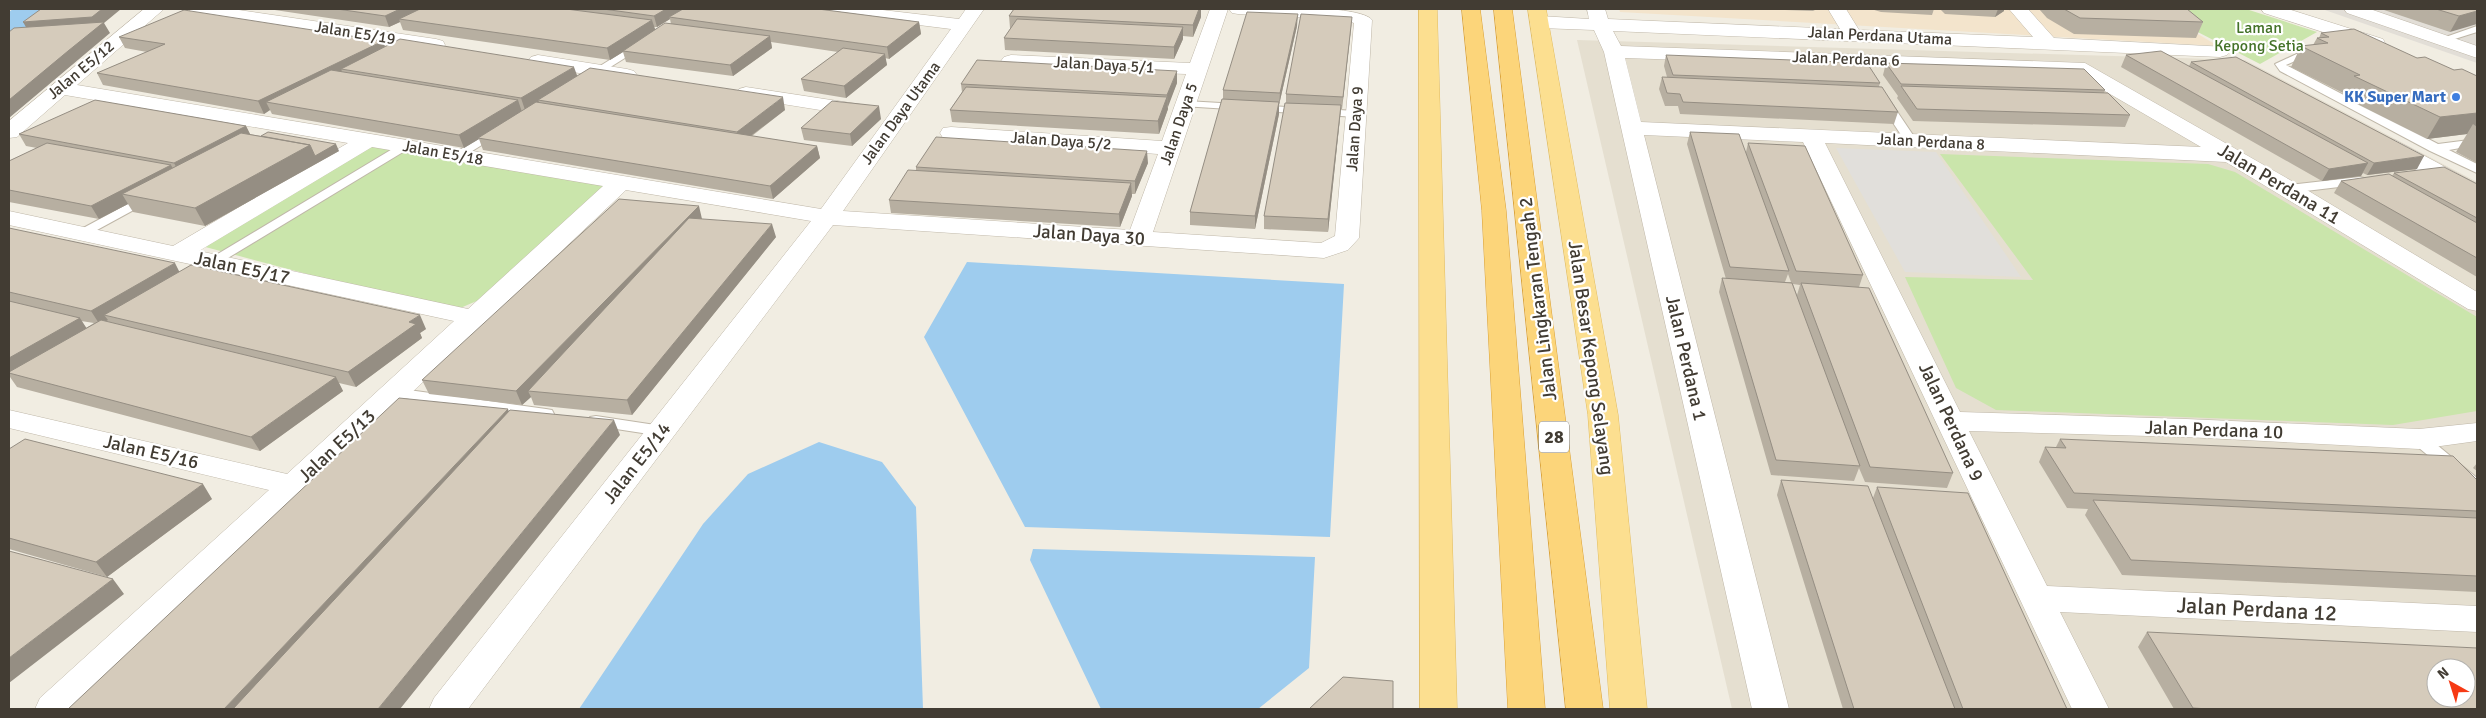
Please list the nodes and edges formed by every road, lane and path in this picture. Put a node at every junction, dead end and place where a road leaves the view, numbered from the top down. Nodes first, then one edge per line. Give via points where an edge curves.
1 (155, 9) edge
2 (198, 9) edge
3 (831, 9) edge
4 (1219, 9) edge
5 (1238, 9) edge
6 (1428, 9) edge
7 (1471, 9) edge
8 (1503, 9) edge
9 (2018, 9) edge
10 (2270, 9) edge
11 (2353, 9) edge
12 (1724, 12) dead end
13 (1834, 14) edge
14 (1539, 15) edge
15 (1646, 15) edge
16 (1598, 16) edge
17 (969, 17) edge
18 (1861, 18) dead end
19 (2389, 22) junction
20 (2004, 24) dead end
21 (2032, 25) junction
22 (2477, 29) edge
23 (2342, 31) junction
24 (1853, 35) junction
25 (646, 40) edge
26 (2442, 40) junction
27 (2049, 44) junction
28 (2326, 46) edge
29 (453, 48) edge
30 (2396, 51) edge
31 (1614, 52) junction
32 (2220, 52) dead end
33 (2477, 52) edge
34 (521, 58) edge
35 (1856, 58) junction
36 (1011, 61) edge
37 (2078, 67) joint
38 (1198, 69) junction
39 (599, 70) junction
40 (1868, 75) edge
41 (647, 78) edge
42 (2264, 79) edge
43 (582, 80) edge
44 (59, 88) junction
45 (724, 90) edge
46 (1878, 91) edge
47 (1186, 104) junction
48 (1356, 114) junction
49 (898, 116) junction
50 (507, 125) edge
51 (1631, 128) junction
52 (9, 132) edge
53 (951, 133) dead end
54 (1811, 136) junction
55 (369, 140) junction
56 (1911, 141) junction
57 (2477, 142) edge
58 (404, 146) junction
59 (1171, 148) junction
60 (2433, 148) junction
61 (457, 155) junction
62 (2231, 155) junction
63 (2477, 169) edge
64 (2369, 180) edge
65 (621, 182) junction
66 (2289, 189) junction
67 (160, 191) edge
68 (2477, 193) edge
69 (1511, 213) junction
70 (827, 217) junction
71 (9, 218) edge
72 (81, 233) junction
73 (1139, 238) junction
74 (1347, 238) joint
75 (177, 254) junction
76 (213, 261) junction
77 (2477, 303) edge
78 (475, 318) junction
79 (394, 393) junction
80 (557, 416) edge
81 (9, 418) edge
82 (576, 418) edge
83 (1950, 421) junction
84 (662, 430) junction
85 (2477, 432) edge
86 (2419, 439) junction
87 (294, 486) junction
88 (2477, 487) edge
89 (2037, 598) junction
90 (2477, 619) edge
91 (53, 709) edge
92 (447, 709) edge
93 (1439, 709) edge
94 (1527, 709) edge
95 (1584, 709) edge
96 (1629, 709) edge
97 (1770, 709) edge
98 (2090, 709) edge

1 - 44 street, Jalan E5/12
2 - 29 street, Jalan E5/19
3 - 17 street
4 - 38 street, Jalan Daya 5
5 - 48 street, Jalan Daya 9 via 1347,15 1363,20
6 - 93 main road
7 - 69 highway, Jalan Lingkaran Tengah 2 / 28
8 - 69 highway, Jalan Lingkaran Tengah 2 / 28
9 - 21 street
10 - 23 street
11 - 19 street
12 - 15 street
13 - 18 street
13 - 24 street
14 - 16 street, Jalan Perdana Utama
14 - 96 main road, Jalan Besar Kepong Selayang via 1603,415
15 - 16 street, Jalan Perdana Utama
15 - 24 street, Jalan Perdana Utama
16 - 31 street, Jalan Perdana 1
17 - 49 street, Jalan Daya Utama
19 - 23 street
19 - 26 street
20 - 21 street
21 - 27 street
22 - 26 lane
23 - 30 street
24 - 27 street, Jalan Perdana Utama
25 - 39 lane
26 - 33 street
27 - 32 street, Jalan Perdana Utama
28 - 60 lane via 2314,48 2280,64
31 - 35 street, Jalan Perdana 6
31 - 51 street, Jalan Perdana 1
34 - 39 street
35 - 37 street, Jalan Perdana 6
35 - 40 lane
36 - 38 street, Jalan Daya 5/1
37 - 62 street, Jalan Perdana 11
38 - 47 street, Jalan Daya 5
39 - 41 street
39 - 43 lane
42 - 68 street via 2428,173
44 - 52 street, Jalan E5/12
44 - 55 street, Jalan E5/18 via 273,130
45 - 49 street
46 - 56 lane
47 - 48 lane
47 - 59 street, Jalan Daya 5
48 - 74 street, Jalan Daya 9
49 - 70 street, Jalan Daya Utama
50 - 61 lane
51 - 54 street, Jalan Perdana 8
51 - 97 street, Jalan Perdana 1
53 - 59 street, Jalan Daya 5/2
54 - 56 street, Jalan Perdana 8
54 - 83 street, Jalan Perdana 9
55 - 58 street, Jalan E5/18
55 - 75 street
56 - 62 street, Jalan Perdana 8
57 - 60 lane
58 - 61 street, Jalan E5/18
58 - 76 lane
59 - 73 street, Jalan Daya 5
60 - 63 lane
61 - 65 street, Jalan E5/18
62 - 66 street, Jalan Perdana 11
64 - 66 lane
65 - 70 street, Jalan E5/18
65 - 78 street, Jalan E5/13
66 - 77 street, Jalan Perdana 11
67 - 72 lane
69 - 94 highway, Jalan Lingkaran Tengah 2 / 28
69 - 95 highway, Jalan Lingkaran Tengah 2 / 28
70 - 73 street, Jalan Daya 30
70 - 84 street, Jalan E5/14
71 - 72 street, Jalan E5/17
72 - 75 street, Jalan E5/17
73 - 74 street, Jalan Daya 30 via 1324,251
75 - 76 street, Jalan E5/17
76 - 78 street, Jalan E5/17
78 - 79 street, Jalan E5/13
79 - 80 lane
79 - 87 street, Jalan E5/13
81 - 87 street, Jalan E5/16
82 - 84 lane
83 - 86 street, Jalan Perdana 10
83 - 89 street, Jalan Perdana 9
84 - 92 street, Jalan E5/14
85 - 86 street, Jalan Perdana 10
86 - 88 lane
87 - 91 street, Jalan E5/13
89 - 90 street, Jalan Perdana 12
89 - 98 street, Jalan Perdana 9

